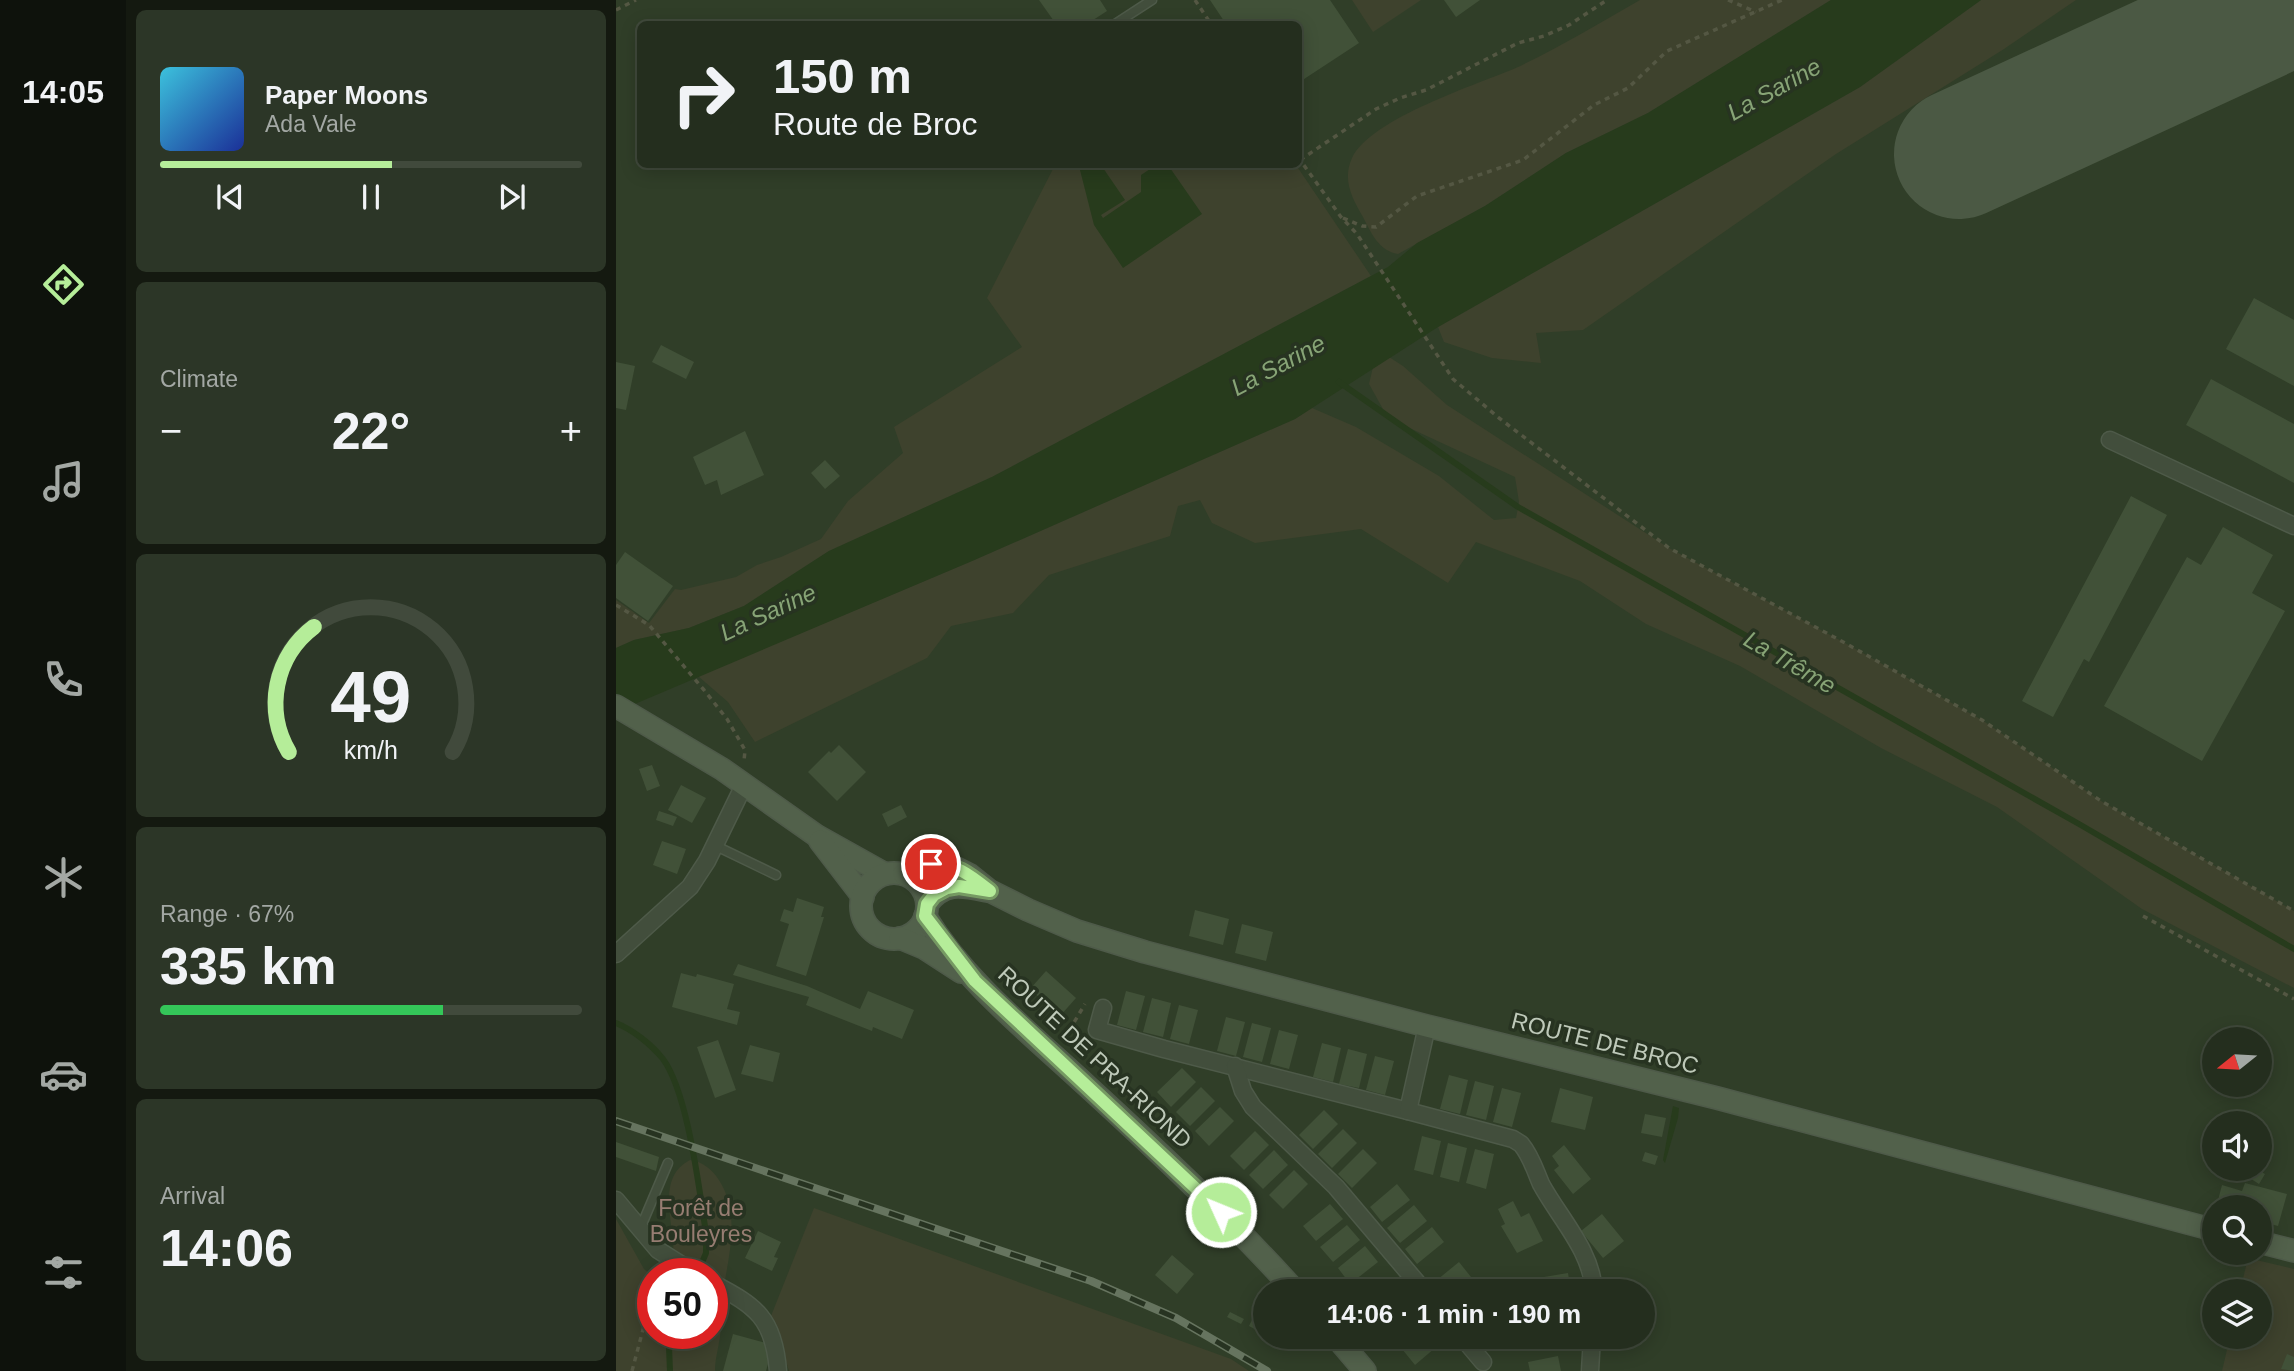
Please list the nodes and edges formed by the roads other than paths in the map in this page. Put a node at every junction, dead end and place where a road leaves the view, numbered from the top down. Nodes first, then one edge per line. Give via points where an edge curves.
1 (1152, 0) edge
2 (1120, 21) edge
3 (2110, 440) dead end
4 (2294, 526) edge
5 (616, 706) edge
6 (744, 785) junction
7 (817, 836) junction
8 (714, 845) junction
9 (776, 874) dead end
10 (895, 874) junction
11 (990, 891) junction
12 (863, 897) junction
13 (926, 910) junction
14 (900, 938) junction
15 (616, 954) edge
16 (975, 981) junction
17 (1103, 1008) road end
18 (1427, 1026) junction
19 (1235, 1066) junction
20 (1408, 1111) junction
21 (668, 1163) dead end
22 (616, 1200) edge
23 (2202, 1227) edge
24 (640, 1229) junction
25 (2272, 1245) edge
26 (2294, 1251) edge
27 (671, 1258) edge
28 (1284, 1279) edge
29 (1413, 1279) edge
30 (1592, 1279) edge
31 (728, 1291) edge
32 (1346, 1349) edge
33 (1472, 1349) edge
34 (1591, 1349) edge
35 (1483, 1362) dead end
36 (778, 1371) edge
37 (1365, 1371) edge
38 (1590, 1371) edge

1 - 2 lane
3 - 4 street
5 - 6 main road, ROUTE DE PRA-RIOND
6 - 7 main road, ROUTE DE PRA-RIOND
6 - 8 street
7 - 10 main road, ROUTE DE PRA-RIOND
7 - 12 main road, ROUTE DE PRA-RIOND
8 - 9 lane
8 - 15 street via 698,877 681,897
10 - 11 main road, ROUTE DE BROC via 931,864 953,866
10 - 12 main road via 873,881
10 - 13 main road, ROUTE DE PRA-RIOND via 920,885
11 - 13 main road, ROUTE DE BROC via 953,886 934,895
11 - 18 main road, ROUTE DE BROC via 1114,943
12 - 14 main road, ROUTE DE PRA-RIOND via 863,916 871,929 884,937
13 - 14 main road via 914,932
13 - 16 main road, ROUTE DE PRA-RIOND
14 - 16 main road, ROUTE DE PRA-RIOND
16 - 28 main road, ROUTE DE PRA-RIOND via 1241,1231
17 - 19 street via 1097,1030
18 - 20 street
18 - 23 main road, ROUTE DE BROC
19 - 20 street
19 - 29 street via 1253,1107 1336,1187
20 - 30 street via 1521,1144 1586,1256
21 - 24 lane
22 - 24 street
24 - 27 street
25 - 26 main road
31 - 36 street via 747,1301 764,1321 776,1344
32 - 37 main road
33 - 35 street
34 - 38 street

